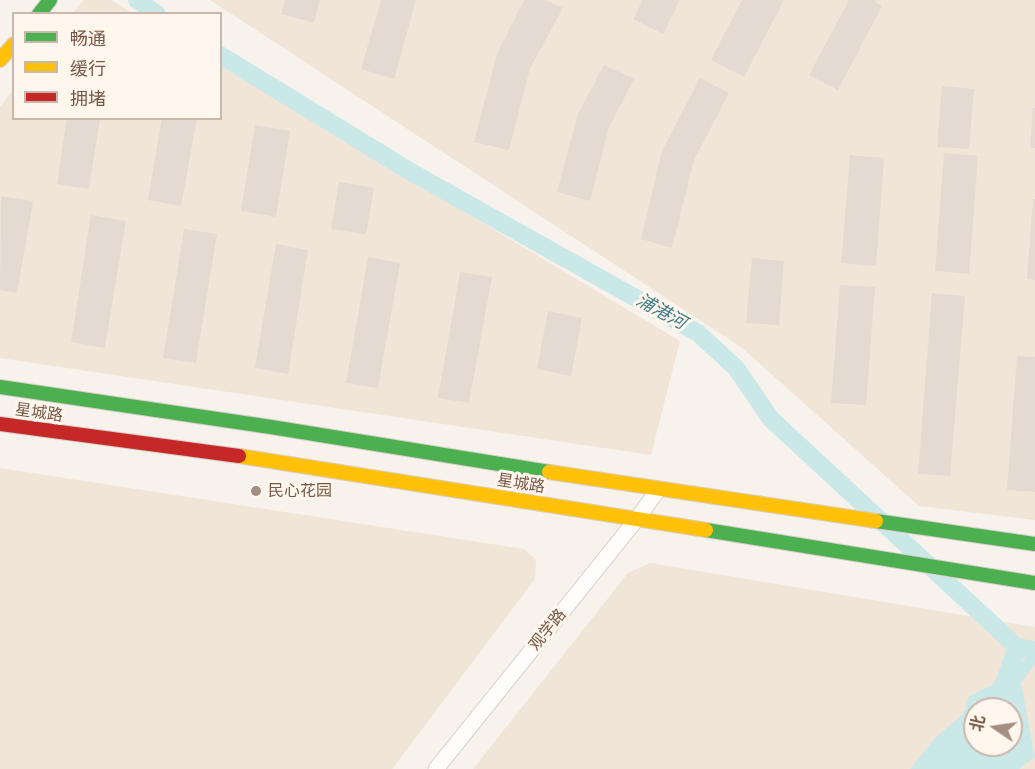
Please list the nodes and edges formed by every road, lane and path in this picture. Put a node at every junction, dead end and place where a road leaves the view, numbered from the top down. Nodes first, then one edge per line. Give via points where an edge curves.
1 (50, 0) edge
2 (41, 12) edge
3 (12, 46) edge
4 (0, 60) edge
5 (0, 387) edge
6 (0, 424) edge
7 (658, 490) junction
8 (636, 520) junction
9 (1035, 544) edge
10 (1035, 583) edge
11 (436, 769) edge

1 - 2 street
3 - 4 street
5 - 7 street, 星城路
6 - 8 street, 星城路 via 263,459
7 - 8 street, 观学路
7 - 9 street, 星城路
8 - 10 street, 星城路
8 - 11 street, 观学路

